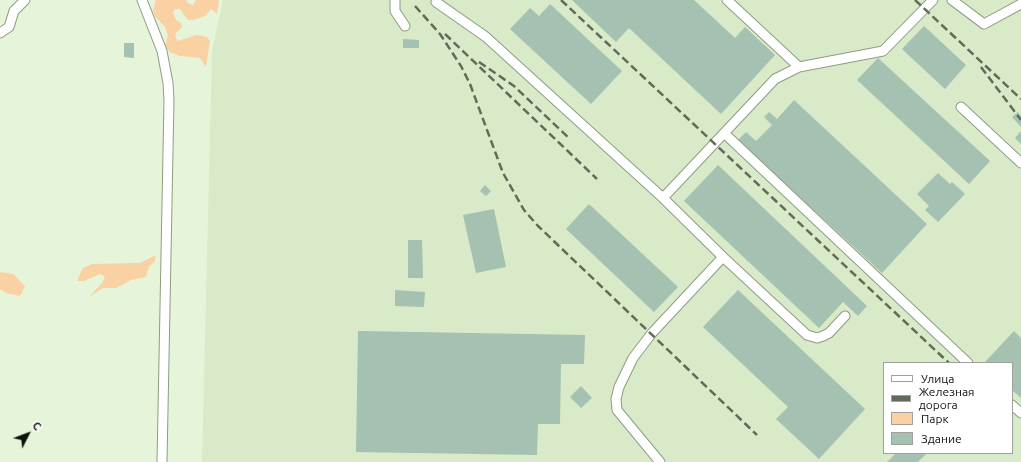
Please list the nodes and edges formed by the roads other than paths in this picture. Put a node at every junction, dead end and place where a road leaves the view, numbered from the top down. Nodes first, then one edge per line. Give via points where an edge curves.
1 (25, 0) edge
2 (142, 0) edge
3 (394, 0) edge
4 (727, 0) edge
5 (933, 0) edge
6 (952, 0) edge
7 (436, 1) edge
8 (1021, 4) edge
9 (405, 26) dead end
10 (0, 34) edge
11 (799, 67) junction
12 (961, 107) dead end
13 (724, 133) junction
14 (1021, 163) edge
15 (662, 198) junction
16 (723, 257) junction
17 (845, 316) dead end
18 (967, 362) edge
19 (1013, 406) edge
20 (1021, 414) edge
21 (162, 462) edge
22 (660, 462) edge

1 - 10 lane via 14,11 9,27
2 - 21 lane via 162,51 168,83
3 - 9 lane via 395,11
4 - 11 lane
5 - 11 lane via 883,51
6 - 8 lane via 984,24
7 - 15 lane via 486,37
11 - 13 lane via 775,79
12 - 14 lane
13 - 15 lane
13 - 18 lane
15 - 16 lane
16 - 17 lane via 807,335 817,338 823,336
16 - 22 lane via 652,333 634,358 619,387 617,410
19 - 20 lane

